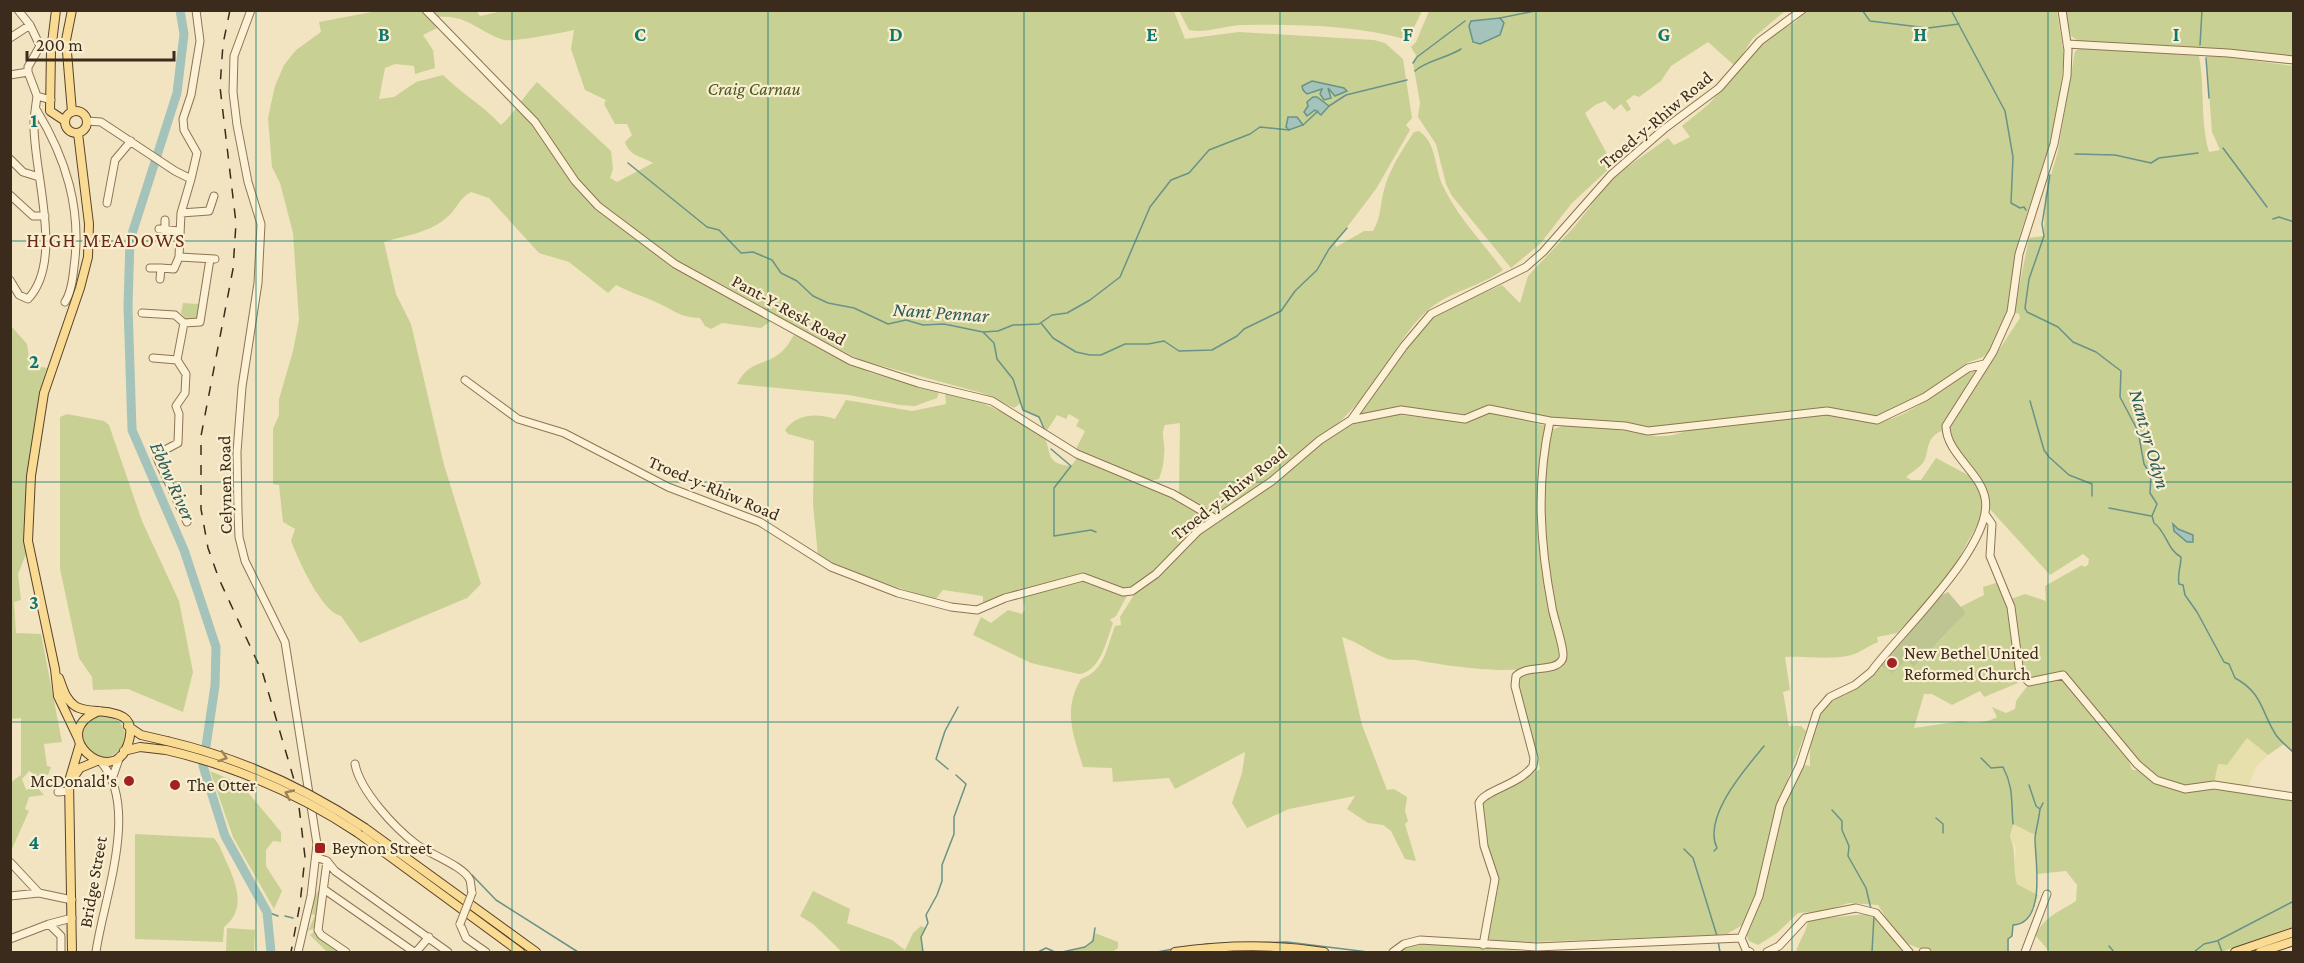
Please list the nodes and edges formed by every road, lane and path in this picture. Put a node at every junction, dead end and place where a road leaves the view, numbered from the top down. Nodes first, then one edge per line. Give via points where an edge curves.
1 (18, 10) edge
2 (56, 10) edge
3 (72, 10) edge
4 (196, 10) edge
5 (251, 10) edge
6 (426, 10) edge
7 (1802, 10) edge
8 (2062, 10) edge
9 (30, 25) junction
10 (10, 38) edge
11 (2067, 44) junction
12 (2294, 60) edge
13 (28, 72) junction
14 (10, 75) edge
15 (37, 96) junction
16 (51, 100) junction
17 (36, 109) junction
18 (72, 112) junction
19 (65, 121) junction
20 (87, 121) junction
21 (78, 133) junction
22 (131, 141) junction
23 (10, 159) edge
24 (39, 177) junction
25 (191, 179) junction
26 (10, 195) edge
27 (214, 196) dead end
28 (104, 200) dead end
29 (182, 213) junction
30 (45, 216) junction
31 (165, 220) dead end
32 (179, 231) junction
33 (179, 257) junction
34 (150, 268) dead end
35 (161, 268) junction
36 (160, 279) dead end
37 (10, 280) edge
38 (65, 302) dead end
39 (142, 313) dead end
40 (184, 323) junction
41 (177, 360) junction
42 (158, 362) dead end
43 (1984, 364) junction
44 (465, 380) dead end
45 (1351, 420) junction
46 (1550, 421) junction
47 (189, 508) dead end
48 (181, 511) junction
49 (1985, 514) junction
50 (1216, 519) junction
51 (187, 522) dead end
52 (55, 669) junction
53 (99, 711) junction
54 (128, 726) junction
55 (79, 741) junction
56 (166, 746) junction
57 (122, 754) junction
58 (98, 761) junction
59 (355, 764) dead end
60 (112, 780) junction
61 (69, 789) junction
62 (58, 792) dead end
63 (2294, 797) edge
64 (362, 831) junction
65 (316, 857) junction
66 (327, 861) junction
67 (10, 862) edge
68 (325, 890) junction
69 (39, 893) junction
70 (2047, 894) dead end
71 (10, 896) edge
72 (72, 900) junction
73 (72, 918) junction
74 (49, 924) junction
75 (2294, 932) edge
76 (429, 937) junction
77 (1741, 938) junction
78 (10, 939) edge
79 (2294, 941) edge
80 (1484, 945) junction
81 (1396, 950) edge
82 (61, 952) edge
83 (72, 952) edge
84 (96, 952) edge
85 (298, 952) edge
86 (346, 952) edge
87 (415, 952) edge
88 (446, 952) edge
89 (486, 952) edge
90 (520, 952) edge
91 (536, 952) edge
92 (1174, 952) edge
93 (1324, 952) edge
94 (1746, 952) edge
95 (1767, 952) edge
96 (1909, 952) edge
97 (1923, 952) edge
98 (1928, 952) edge
99 (2025, 952) edge
100 (2235, 952) edge
101 (2260, 952) edge

1 - 9 street
2 - 16 main road
3 - 18 main road via 66,40
4 - 25 street via 200,41 183,119 184,130 197,153
5 - 65 street, Celynen Road via 234,56 233,92 248,182 261,224 258,283 242,387 237,452 239,537 245,561 285,642 314,819
6 - 50 street, Pant-Y-Resk Road via 535,122 575,182 598,206 675,264 851,361 992,401 1077,454 1173,494
7 - 45 street, Troed-y-Rhiw Road via 1760,41 1719,88 1611,175 1526,267 1431,314
8 - 11 street
9 - 10 street
9 - 13 street via 40,42
11 - 12 street
11 - 43 street via 2067,76 2058,128 2019,254 2011,312 2000,340
13 - 14 street
13 - 15 street
15 - 16 street
15 - 17 street
16 - 19 main road via 52,114
17 - 24 street
17 - 38 street via 65,166 75,210 77,246
18 - 19 main road
18 - 20 main road via 82,113
19 - 21 main road via 68,130
20 - 21 main road
20 - 22 street via 101,122
21 - 52 main road via 89,224 88,256 44,393 31,476 28,541
22 - 25 street
22 - 28 street via 111,159
23 - 24 street via 23,172
24 - 30 street
25 - 29 street
26 - 30 street via 33,216
27 - 29 street via 211,214
29 - 32 street
30 - 37 street via 46,255 33,293 28,299 19,295
31 - 32 street via 162,230
32 - 33 street
33 - 35 street via 174,269
33 - 40 street via 213,259 202,316 195,324
34 - 35 street
35 - 36 street
39 - 40 street via 175,315
40 - 41 street
41 - 42 street
41 - 48 street via 186,374 185,393 172,406 179,414 178,443 157,458
43 - 46 street via 1968,368 1925,397 1877,420 1841,412 1808,412 1648,431
43 - 49 street via 1948,420 1946,431 1981,488
44 - 50 street, Troed-y-Rhiw Road via 518,419 564,433 668,487 760,522 831,567 898,593 951,607 982,609 1005,598 1083,577 1132,591
45 - 46 street via 1401,410 1465,418 1489,409
45 - 50 street, Troed-y-Rhiw Road
46 - 80 street via 1541,470 1542,552 1564,656 1556,665 1524,670 1516,676 1533,766 1515,783 1485,794 1479,803 1484,846 1495,879
47 - 48 street
48 - 51 street
49 - 63 street via 1992,524 1990,556 2011,607 2019,667 2029,682 2063,675 2136,764 2166,784 2185,789 2214,785
49 - 77 street via 1973,543 1935,598 1871,672 1830,697 1817,712 1800,765 1780,806 1759,896
52 - 53 main road via 73,705
52 - 55 main road via 58,699
53 - 54 main road via 115,712
53 - 55 main road via 84,720
54 - 56 main road
54 - 57 main road via 129,741
55 - 58 main road via 86,754
55 - 61 main road
56 - 57 main road via 140,747
56 - 64 main road, bridge via 223,757 286,782 335,808
57 - 58 main road via 109,761
57 - 60 street, Bridge Street
58 - 60 street, Bridge Street
58 - 61 main road via 80,768
59 - 89 street, bridge via 371,797 396,825 470,879 471,894 460,924 466,938
60 - 84 street, Bridge Street via 118,837
61 - 62 street
61 - 72 main road
64 - 90 main road
64 - 91 main road
65 - 66 street
65 - 85 street, Celynen Road
66 - 68 street
66 - 76 street via 335,871
67 - 69 street
68 - 86 street via 318,930
68 - 87 street
69 - 71 street
69 - 72 street
70 - 99 street
72 - 73 main road
73 - 74 street
73 - 83 main road
74 - 78 street
74 - 82 street via 61,936
75 - 100 main road
76 - 87 street
76 - 88 street
77 - 80 street via 1573,946
77 - 94 street
79 - 101 main road
80 - 81 street via 1420,940
92 - 93 main road via 1232,947
95 - 96 street via 1779,946 1805,918 1856,908 1876,914
97 - 98 street

